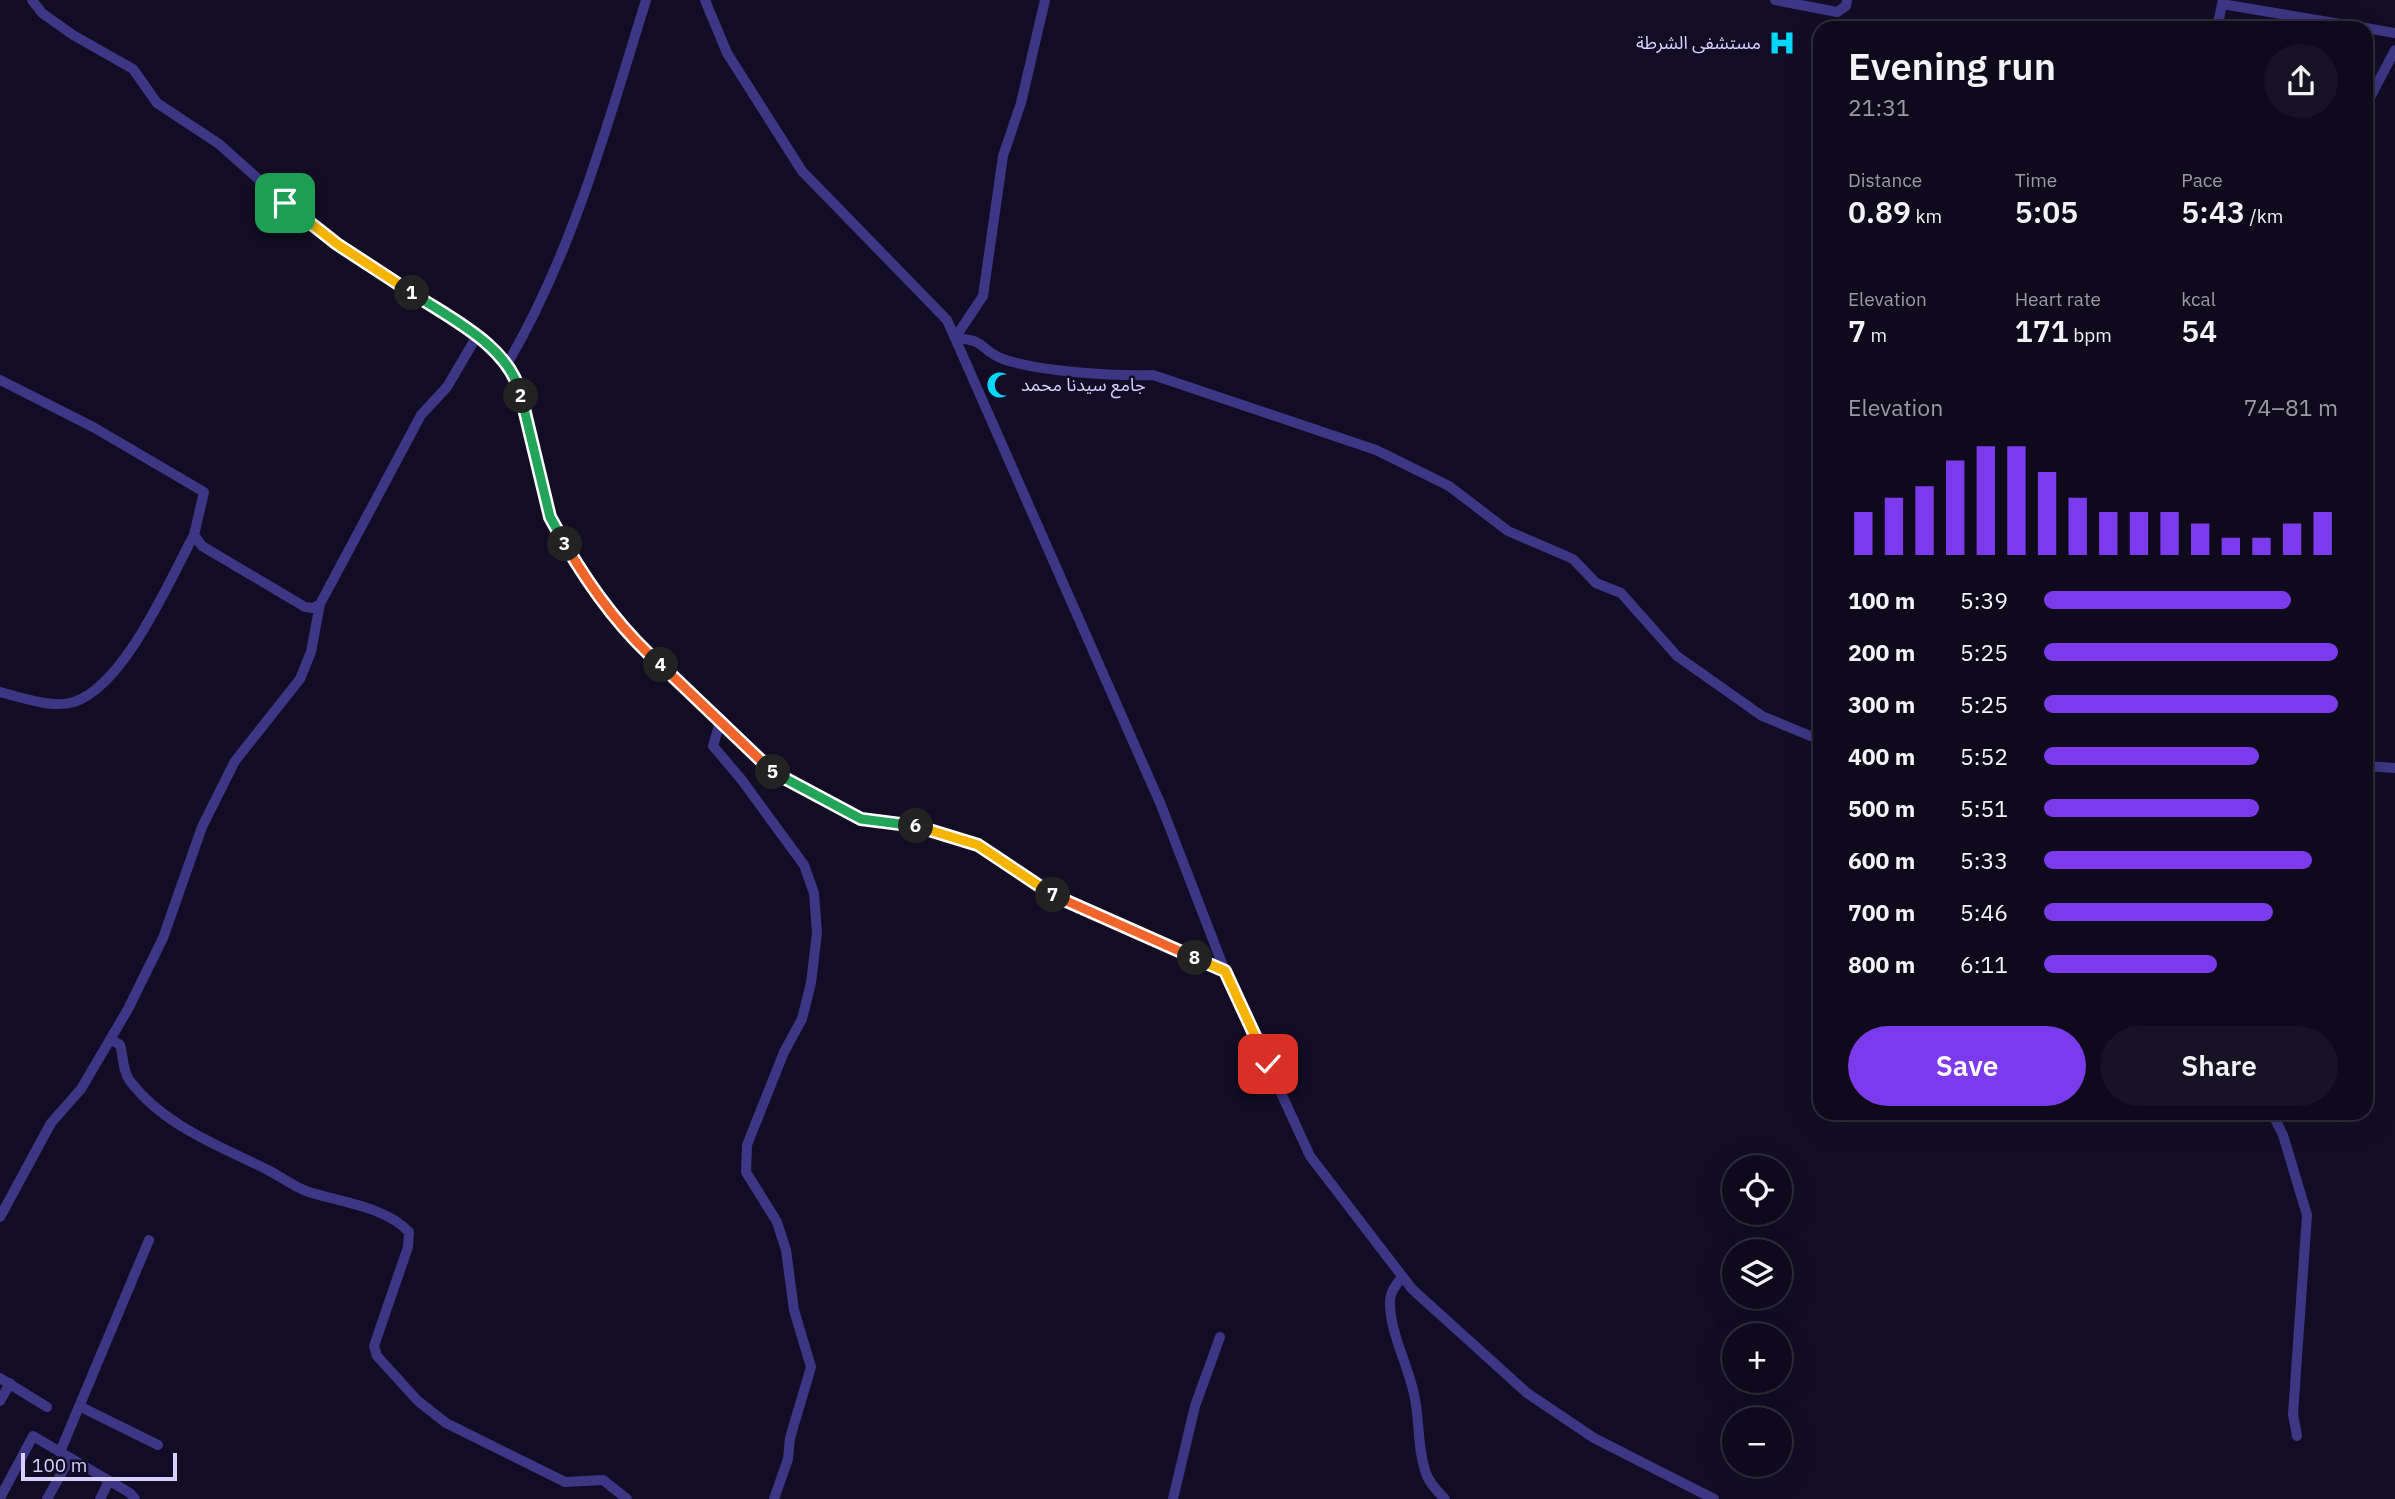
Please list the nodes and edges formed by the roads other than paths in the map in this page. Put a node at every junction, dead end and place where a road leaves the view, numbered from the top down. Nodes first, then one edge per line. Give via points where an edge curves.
1 (32, 0) edge
2 (646, 0) edge
3 (705, 0) edge
4 (1045, 0) edge
5 (1775, 0) edge
6 (1847, 0) edge
7 (2223, 2) edge
8 (2219, 21) edge
9 (2327, 21) edge
10 (2373, 29) edge
11 (2395, 33) edge
12 (2395, 50) edge
13 (2373, 92) edge
14 (477, 336) junction
15 (955, 338) junction
16 (506, 366) junction
17 (0, 380) edge
18 (194, 535) junction
19 (320, 604) junction
20 (0, 692) edge
21 (721, 719) junction
22 (1813, 737) edge
23 (2373, 766) edge
24 (2395, 768) edge
25 (1225, 971) junction
26 (111, 1039) junction
27 (2276, 1120) edge
28 (0, 1217) edge
29 (149, 1240) dead end
30 (1402, 1277) junction
31 (1220, 1337) dead end
32 (5, 1380) edge
33 (0, 1401) edge
34 (79, 1406) junction
35 (47, 1407) dead end
36 (2297, 1436) dead end
37 (158, 1445) dead end
38 (65, 1455) junction
39 (109, 1481) junction
40 (0, 1498) edge
41 (47, 1499) edge
42 (100, 1499) edge
43 (135, 1499) edge
44 (627, 1499) edge
45 (774, 1499) edge
46 (1173, 1499) edge
47 (1445, 1499) edge
48 (1714, 1499) edge

1 - 14 street via 73,35 133,69 157,103 219,144 337,244
2 - 16 street via 576,221 536,315
3 - 15 street via 727,53 802,171 947,320
4 - 15 street via 1021,103 1003,156 984,296
5 - 6 street via 1837,12
7 - 8 street
7 - 9 street
10 - 11 street
12 - 13 street
14 - 16 street
14 - 19 street via 447,387 421,415
15 - 22 street via 976,339 1002,358 1118,376 1153,375 1376,450 1449,486 1508,531 1573,559 1596,583 1621,593 1676,656 1762,716
15 - 25 street via 1161,805
16 - 21 street via 518,382 550,517 578,567 645,651
17 - 18 street via 93,427 204,492
18 - 19 street via 202,546 305,607
18 - 20 street via 127,657 97,690 72,702 38,701
19 - 26 street via 316,633 300,678 235,761 190,856 163,938
21 - 25 street via 776,774 861,819 917,826 978,845 1056,897
21 - 45 street via 713,747 804,864 814,892 817,933 802,1019 747,1145 746,1172 777,1222 786,1250 794,1310 811,1367
23 - 24 street
25 - 30 street via 1310,1156
26 - 28 street via 81,1089 51,1123
26 - 44 street via 120,1045 130,1081 150,1102 199,1137 305,1191 399,1222 409,1232 374,1346 377,1356 418,1401 446,1423 545,1474 565,1482 603,1480
27 - 36 street via 2307,1215 2293,1414
29 - 34 street
30 - 47 street via 1391,1290 1393,1327 1407,1364 1427,1477
30 - 48 street via 1527,1394 1594,1438
31 - 46 street via 1195,1406
32 - 33 street
32 - 35 street
34 - 37 street
34 - 38 street
38 - 39 street
38 - 40 street via 33,1436
38 - 41 street
39 - 42 street
39 - 43 street

